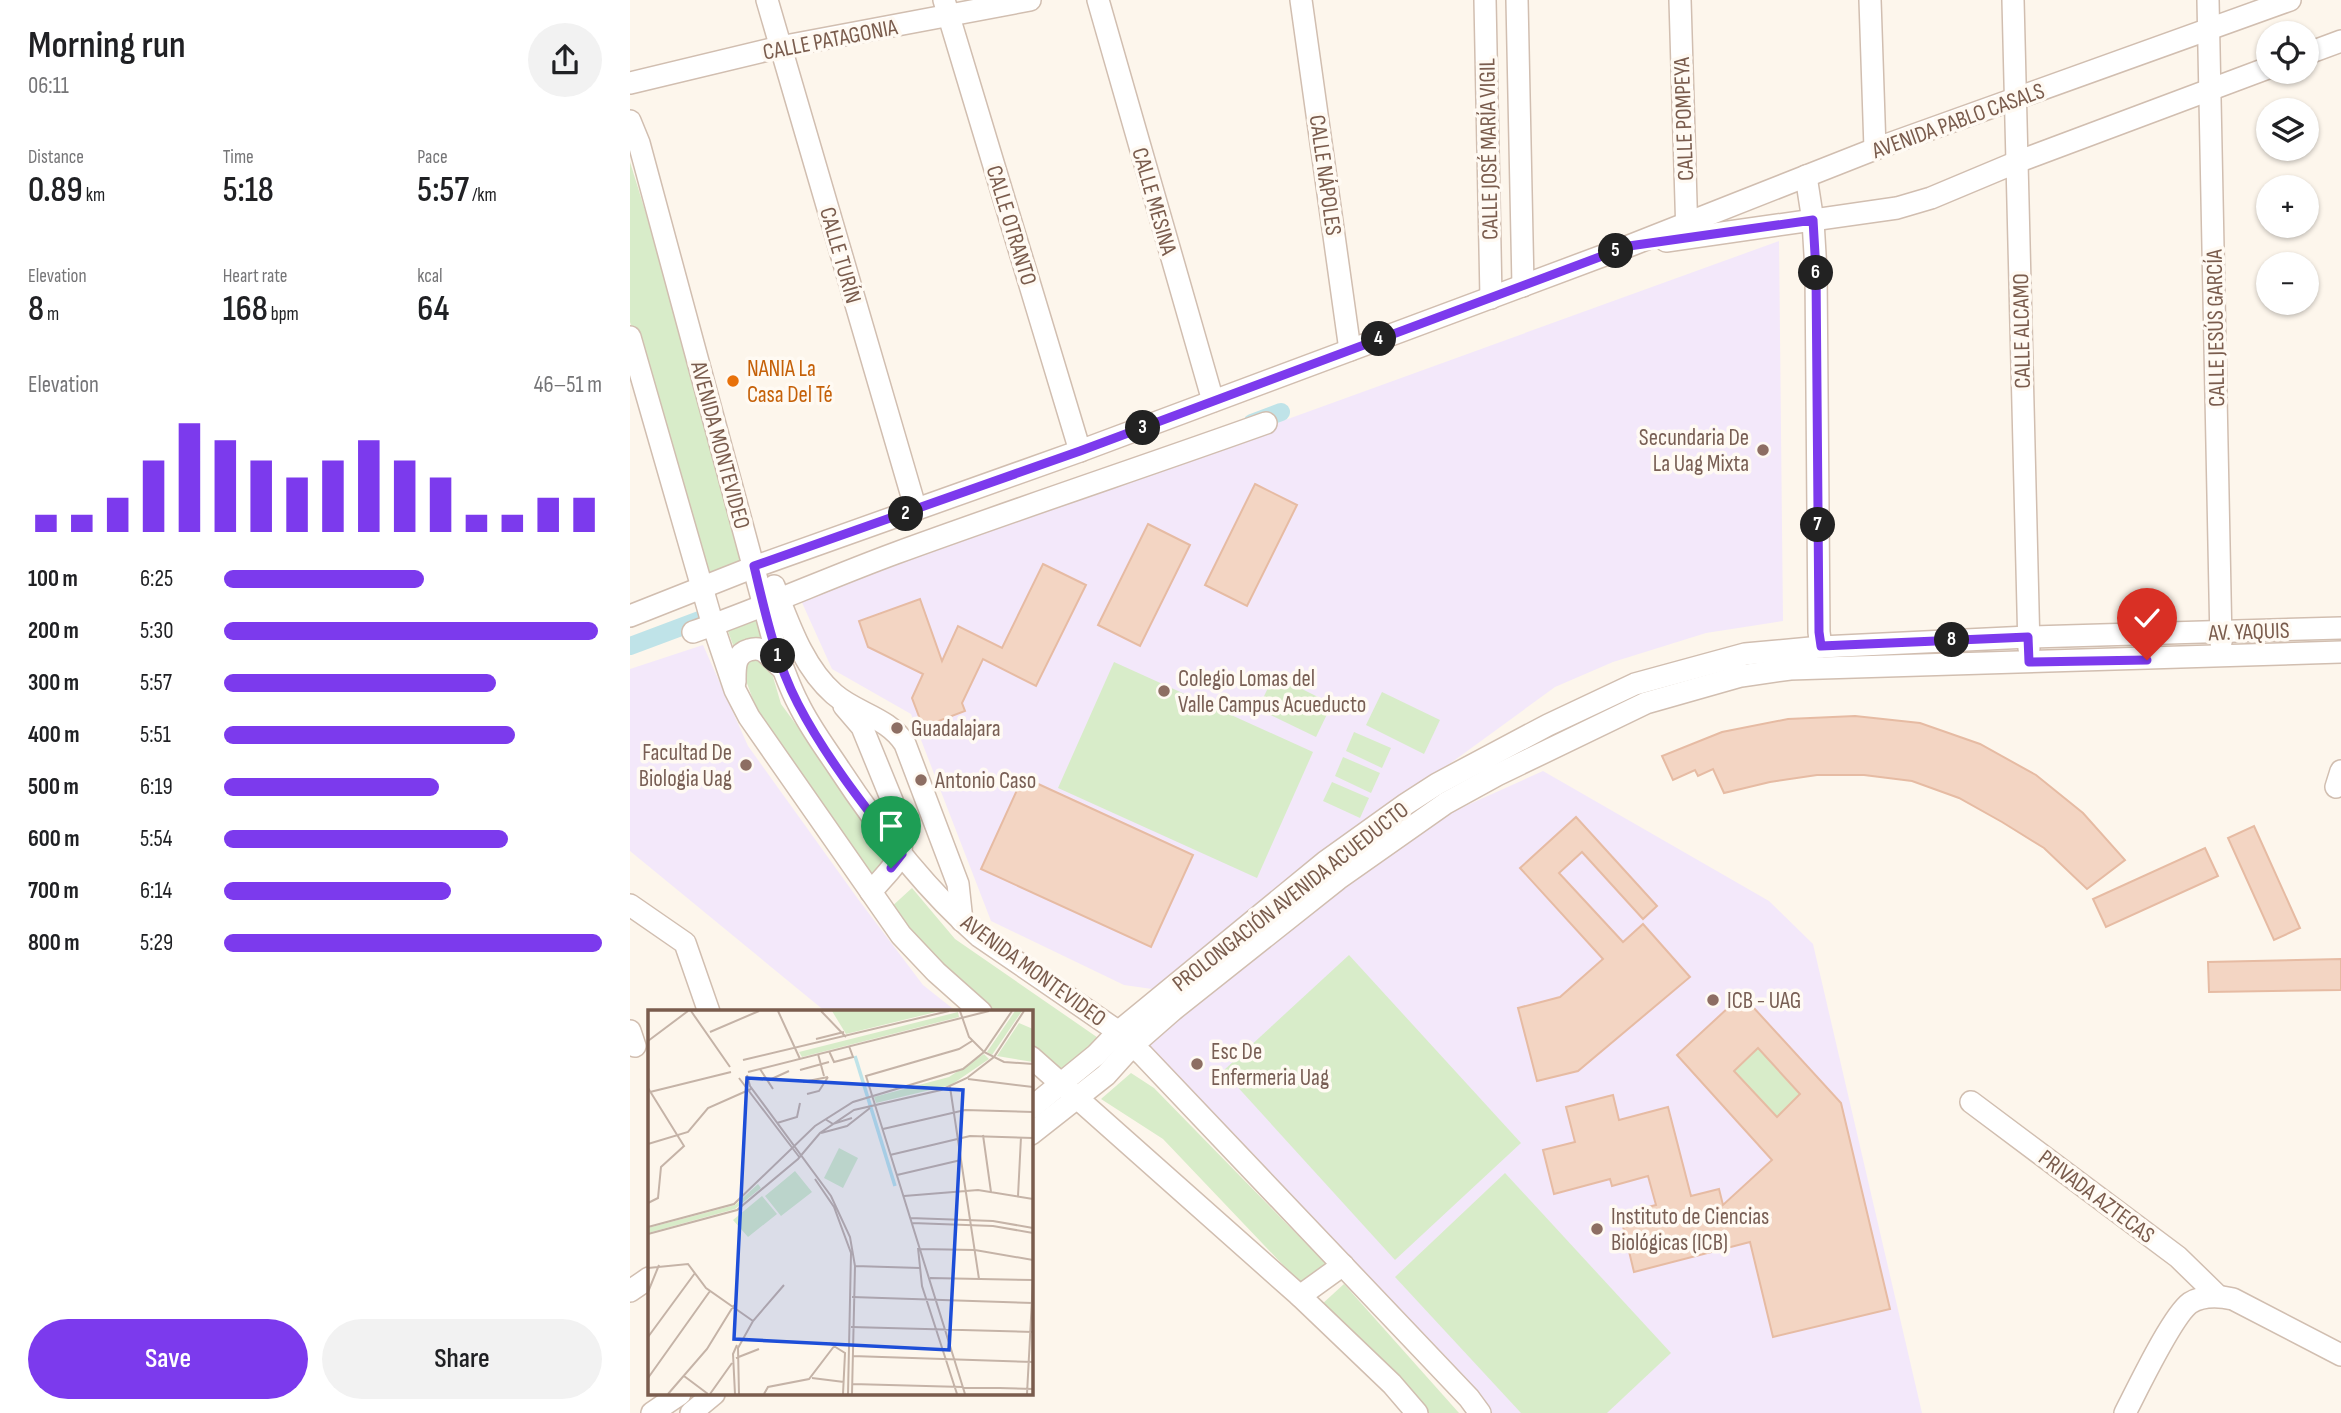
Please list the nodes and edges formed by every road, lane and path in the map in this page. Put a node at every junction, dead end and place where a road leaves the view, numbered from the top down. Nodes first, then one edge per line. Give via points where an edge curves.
1 (767, 0) edge
2 (1030, 0) edge
3 (1098, 0) edge
4 (1301, 0) edge
5 (1485, 0) edge
6 (1517, 0) edge
7 (1680, 0) edge
8 (1870, 0) edge
9 (2013, 0) edge
10 (2208, 0) edge
11 (2290, 0) edge
12 (947, 8) edge
13 (2209, 29) junction
14 (2341, 41) edge
15 (780, 47) junction
16 (2319, 49) edge
17 (2256, 73) edge
18 (630, 83) edge
19 (2210, 90) junction
20 (2016, 99) junction
21 (630, 121) edge
22 (1875, 149) junction
23 (2017, 162) junction
24 (1806, 176) junction
25 (1813, 220) junction
26 (1687, 230) junction
27 (1523, 286) junction
28 (1491, 298) junction
29 (630, 337) edge
30 (1350, 351) junction
31 (1213, 401) junction
32 (1266, 422) dead end
33 (1080, 451) junction
34 (916, 510) junction
35 (754, 566) junction
36 (704, 588) junction
37 (771, 602) junction
38 (630, 616) edge
39 (2341, 628) edge
40 (703, 629) junction
41 (2221, 632) junction
42 (2028, 637) junction
43 (1821, 646) junction
44 (2341, 652) edge
45 (2221, 656) junction
46 (2029, 662) junction
47 (1829, 668) joint
48 (783, 670) junction
49 (735, 690) junction
50 (836, 696) junction
51 (1441, 793) junction
52 (902, 854) junction
53 (872, 892) junction
54 (630, 905) edge
55 (962, 921) junction
56 (708, 1010) edge
57 (979, 1010) edge
58 (1125, 1039) junction
59 (1032, 1058) edge
60 (1068, 1090) junction
61 (1971, 1102) dead end
62 (1032, 1108) edge
63 (1032, 1133) edge
64 (1343, 1265) junction
65 (1300, 1296) junction
66 (2218, 1296) junction
67 (2341, 1354) edge
68 (677, 1396) edge
69 (652, 1413) edge
70 (1417, 1413) edge
71 (1480, 1413) edge
72 (2125, 1413) edge

1 - 15 street, CALLE TURÍN
2 - 12 street, CALLE PATAGONIA
3 - 31 street, CALLE MESINA
4 - 30 street, CALLE NÁPOLES
5 - 28 street, CALLE JOSÉ MARÍA VIGIL
6 - 27 street, CALLE JOSÉ MARÍA VIGIL
7 - 26 street, CALLE POMPEYA
8 - 22 street
9 - 20 street, CALLE ALCAMO
10 - 13 street, CALLE JESÚS GARCÍA
11 - 13 street, AVENIDA PABLO CASALS
12 - 15 street, CALLE PATAGONIA
12 - 33 street, CALLE OTRANTO
13 - 19 street, CALLE JESÚS GARCÍA
13 - 20 street, AVENIDA PABLO CASALS
14 - 16 street
15 - 18 street, CALLE PATAGONIA
15 - 34 street, CALLE TURÍN
17 - 19 street, AVENIDA PABLO CASALS
19 - 23 street, AVENIDA PABLO CASALS
19 - 41 street, CALLE JESÚS GARCÍA
20 - 22 street, AVENIDA PABLO CASALS
20 - 23 street, CALLE ALCAMO
21 - 35 street, AVENIDA MONTEVIDEO
22 - 24 street, AVENIDA PABLO CASALS
23 - 25 street, AVENIDA PABLO CASALS via 1897,208
23 - 42 street, CALLE ALCAMO
24 - 25 street
24 - 26 street, AVENIDA PABLO CASALS
25 - 26 street, AVENIDA PABLO CASALS
25 - 43 street
26 - 27 street, AVENIDA PABLO CASALS via 1629,246
27 - 28 street, AVENIDA PABLO CASALS
28 - 30 street, AVENIDA PABLO CASALS
29 - 36 street
30 - 31 street, AVENIDA PABLO CASALS
31 - 33 street, AVENIDA PABLO CASALS
32 - 37 street
33 - 34 street, AVENIDA PABLO CASALS
34 - 35 street, AVENIDA PABLO CASALS
35 - 36 street, AVENIDA PABLO CASALS
35 - 37 street via 773,585
36 - 38 street, AVENIDA PABLO CASALS
36 - 40 street
37 - 40 street
37 - 48 street, AVENIDA MONTEVIDEO
37 - 50 street via 822,682
39 - 41 street, AV. YAQUIS
40 - 49 street
41 - 42 street, AV. YAQUIS
41 - 45 street, CALLE JESÚS GARCÍA
42 - 43 street, AV. YAQUIS
42 - 46 street, CALLE ALCAMO
43 - 51 street, PROLONGACIÓN AVENIDA ACUEDUCTO via 1745,654 1635,684 1548,724
44 - 45 street, AV. YAQUIS
45 - 46 street, AV. YAQUIS
46 - 47 street, AV. YAQUIS
47 - 51 street, PROLONGACIÓN AVENIDA ACUEDUCTO via 1741,676 1646,703 1497,775
48 - 49 street via 764,651 747,650 735,664
48 - 52 street, AVENIDA MONTEVIDEO via 820,740
49 - 53 street via 749,717
50 - 52 street via 867,738 900,820
50 - 55 street via 889,725 905,744 958,884
51 - 58 street, PROLONGACIÓN AVENIDA ACUEDUCTO via 1373,826 1325,862
52 - 53 street
52 - 55 street, AVENIDA MONTEVIDEO
53 - 57 street via 918,954
54 - 56 street via 685,943
55 - 58 street, AVENIDA MONTEVIDEO
58 - 60 street, PROLONGACIÓN AVENIDA ACUEDUCTO via 1096,1055
58 - 64 street, AVENIDA MONTEVIDEO
59 - 60 street
60 - 62 street
60 - 63 street
60 - 65 street
61 - 66 street, PRIVADA AZTECAS via 2178,1257
64 - 65 street
64 - 71 street, AVENIDA MONTEVIDEO
65 - 70 street
66 - 67 street via 2249,1305
66 - 72 street via 2189,1304 2173,1323
68 - 69 street

